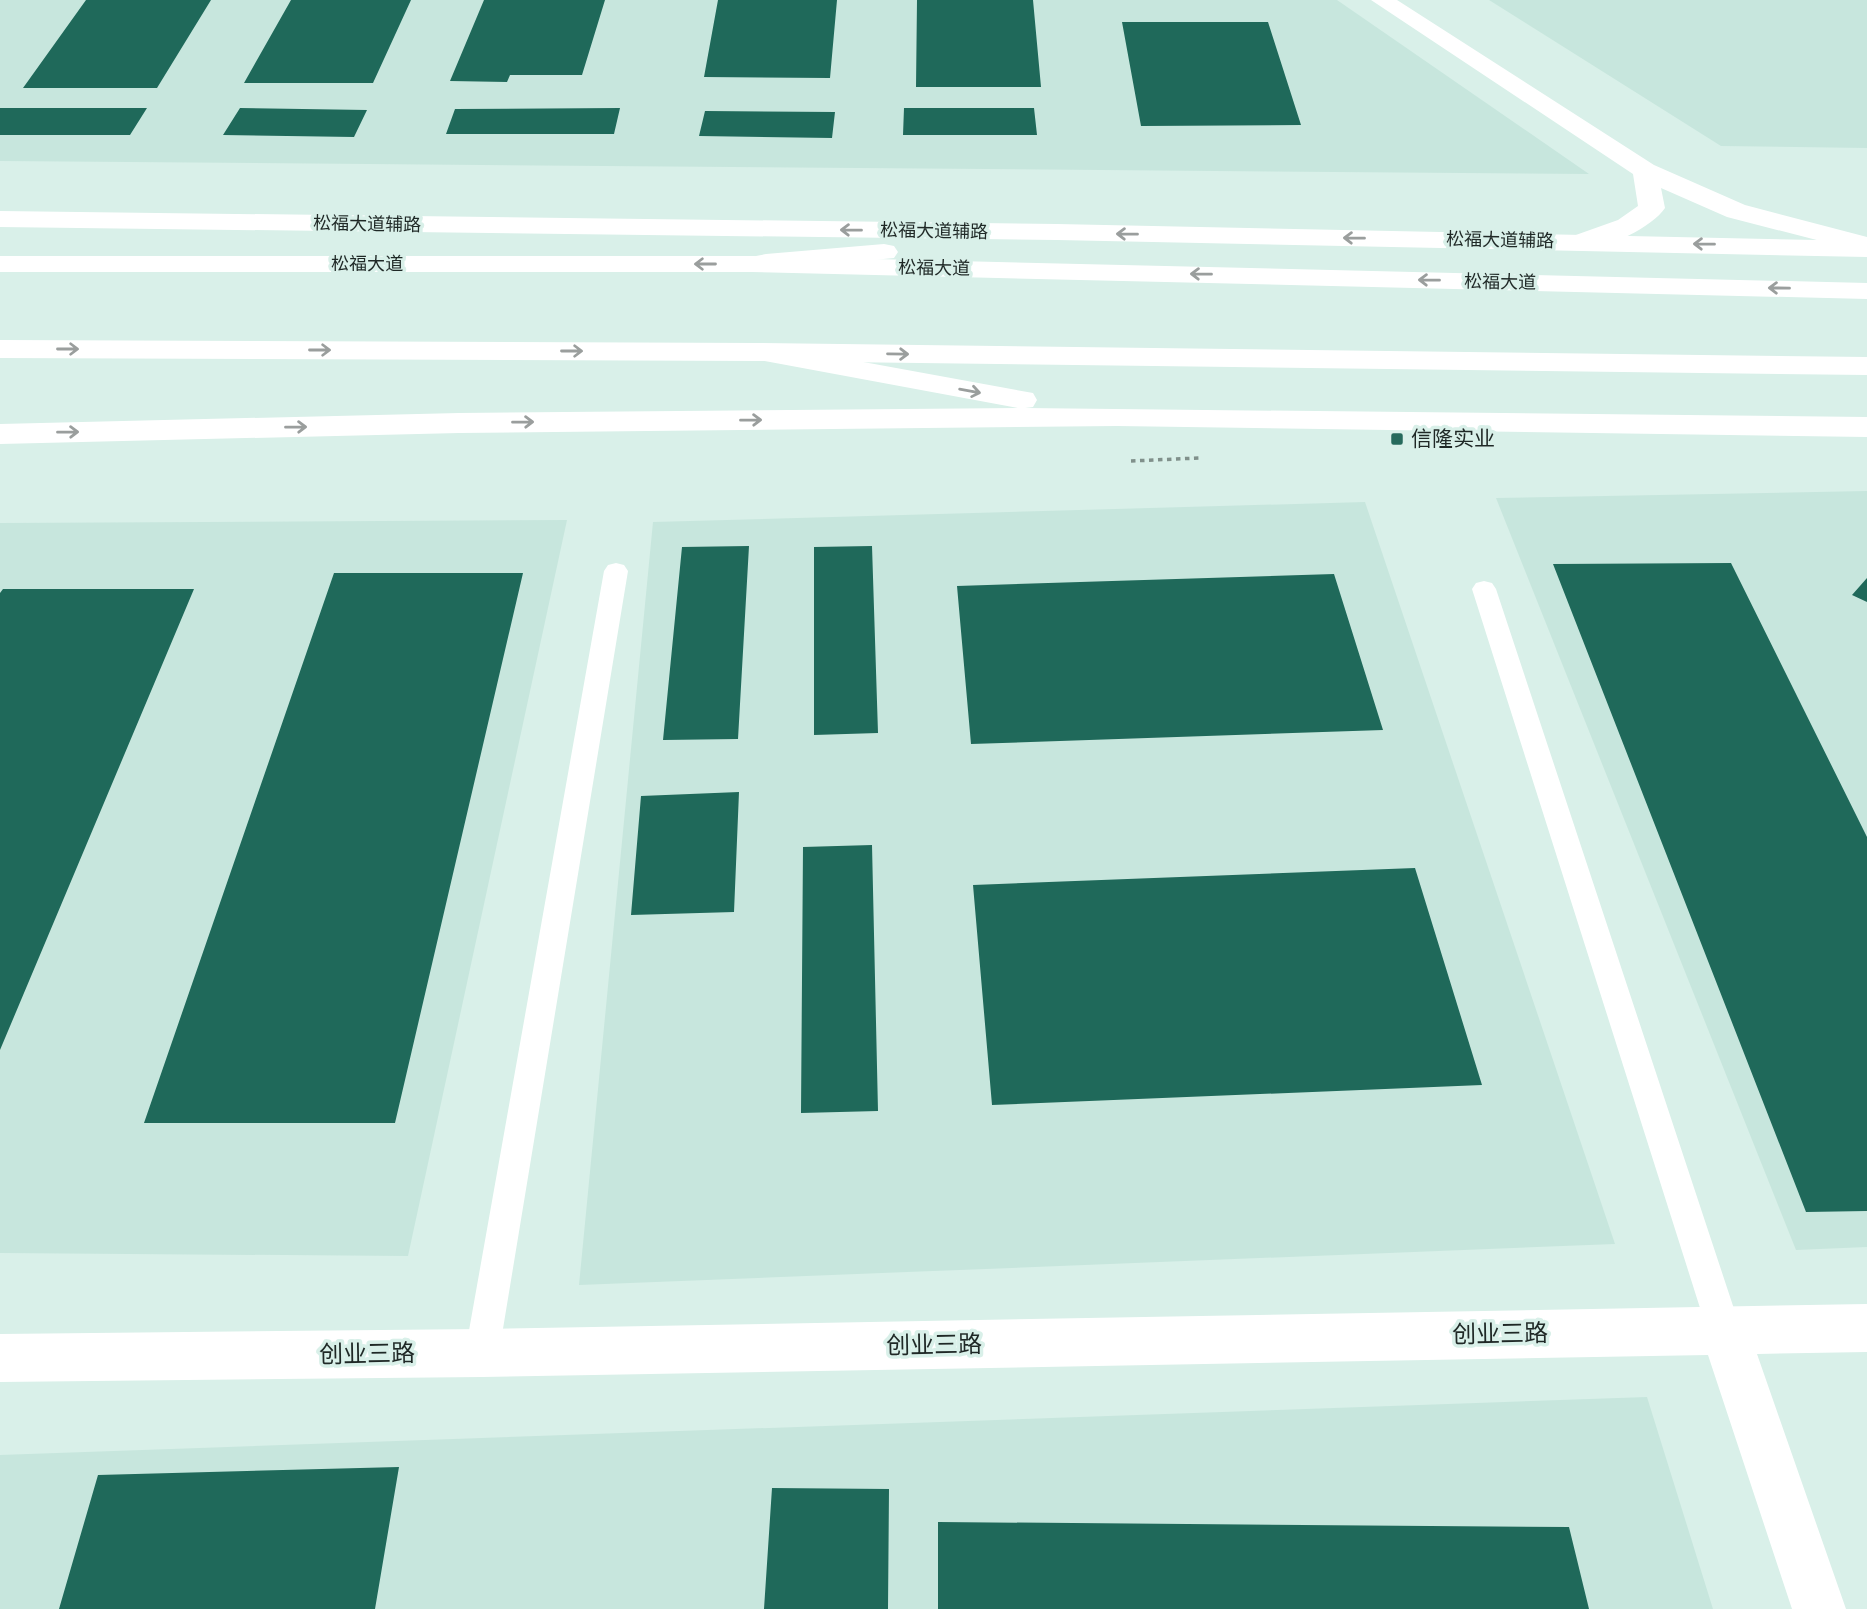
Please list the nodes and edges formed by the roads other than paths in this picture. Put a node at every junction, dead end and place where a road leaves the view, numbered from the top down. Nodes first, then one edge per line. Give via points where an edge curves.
1 (1382, 0) edge
2 (1645, 172) junction
3 (0, 219) edge
4 (1057, 232) junction
5 (1583, 242) junction
6 (1867, 247) edge
7 (0, 264) edge
8 (752, 264) junction
9 (1867, 291) edge
10 (0, 349) edge
11 (759, 352) junction
12 (1867, 366) edge
13 (1117, 416) junction
14 (1867, 427) edge
15 (0, 434) edge
16 (616, 570) dead end
17 (1484, 589) dead end
18 (1867, 1328) edge
19 (1724, 1330) junction
20 (482, 1353) junction
21 (0, 1358) edge
22 (1819, 1609) edge

1 - 2 main road
2 - 5 main road via 1652,208 1628,226
2 - 6 main road via 1736,211
4 -> 3 main road, 松福大道辅路
5 -> 4 main road, 松福大道辅路
4 - 8 main road
6 -> 5 main road, 松福大道辅路
8 -> 7 main road, 松福大道
9 -> 8 main road, 松福大道
10 -> 11 main road
11 -> 12 main road
11 -> 13 main road
13 - 14 main road
15 -> 13 main road via 459,423
16 - 20 lane
17 - 19 lane
18 - 19 main road, 创业三路
19 - 20 main road, 创业三路
19 - 22 main road
20 - 21 main road, 创业三路

